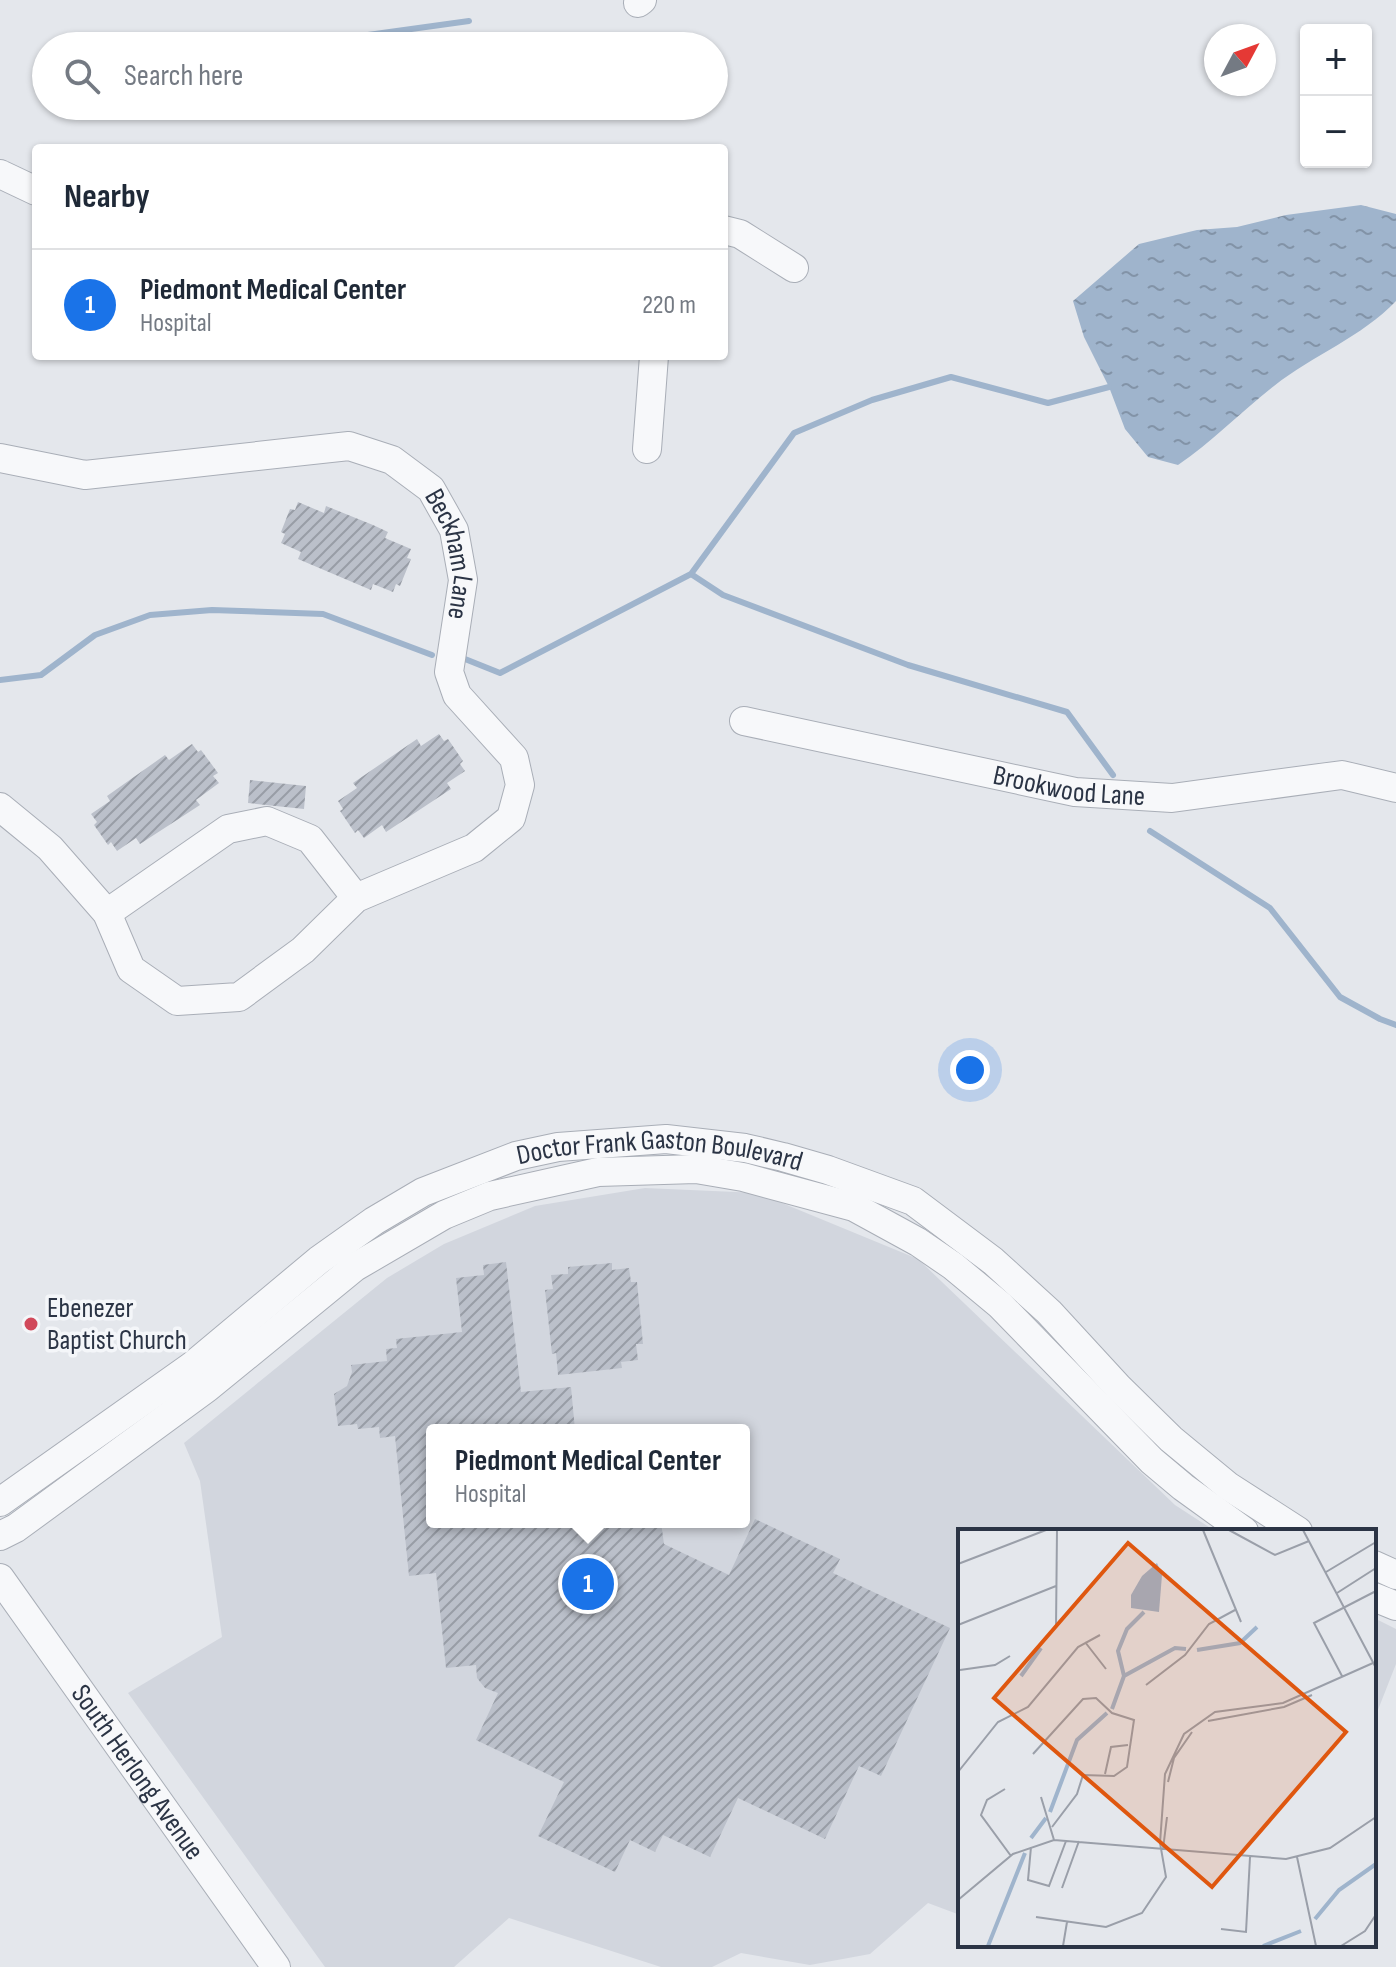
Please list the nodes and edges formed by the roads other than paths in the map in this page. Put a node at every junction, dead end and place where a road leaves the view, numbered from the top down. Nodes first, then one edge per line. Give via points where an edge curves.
1 (0, 174) edge
2 (32, 189) edge
3 (728, 231) edge
4 (794, 268) dead end
5 (654, 360) edge
6 (647, 449) dead end
7 (0, 458) edge
8 (744, 721) dead end
9 (1396, 788) edge
10 (0, 807) edge
11 (356, 898) junction
12 (107, 913) junction
13 (0, 1502) edge
14 (1241, 1529) edge
15 (1295, 1529) edge
16 (0, 1536) edge
17 (1376, 1566) edge
18 (1396, 1575) edge
19 (0, 1578) edge
20 (1376, 1598) edge
21 (1396, 1606) edge
22 (276, 1967) edge

1 - 2 street
3 - 4 street
5 - 6 street
7 - 11 street, Beckham Lane via 85,475 349,446 392,460 431,489 454,530 463,580 449,672 457,695 514,758 520,785 511,818 474,848
8 - 9 street, Brookwood Lane via 1075,792 1172,798 1342,775
10 - 12 street, Beckham Lane via 50,848
11 - 12 street via 310,839 267,821 228,829
11 - 12 street, Beckham Lane via 303,950 239,997 177,1001 131,969
13 - 15 street, Doctor Frank Gaston Boulevard via 192,1366 319,1260 423,1192 516,1156 558,1147 666,1139 770,1154 913,1201 1038,1302 1171,1439 1228,1486
14 - 16 street, Doctor Frank Gaston Boulevard via 1152,1461 1000,1305 918,1242 854,1207 696,1169 584,1174 490,1196 444,1215 355,1267 196,1397
17 - 18 street
19 - 22 street, South Herlong Avenue
20 - 21 street

